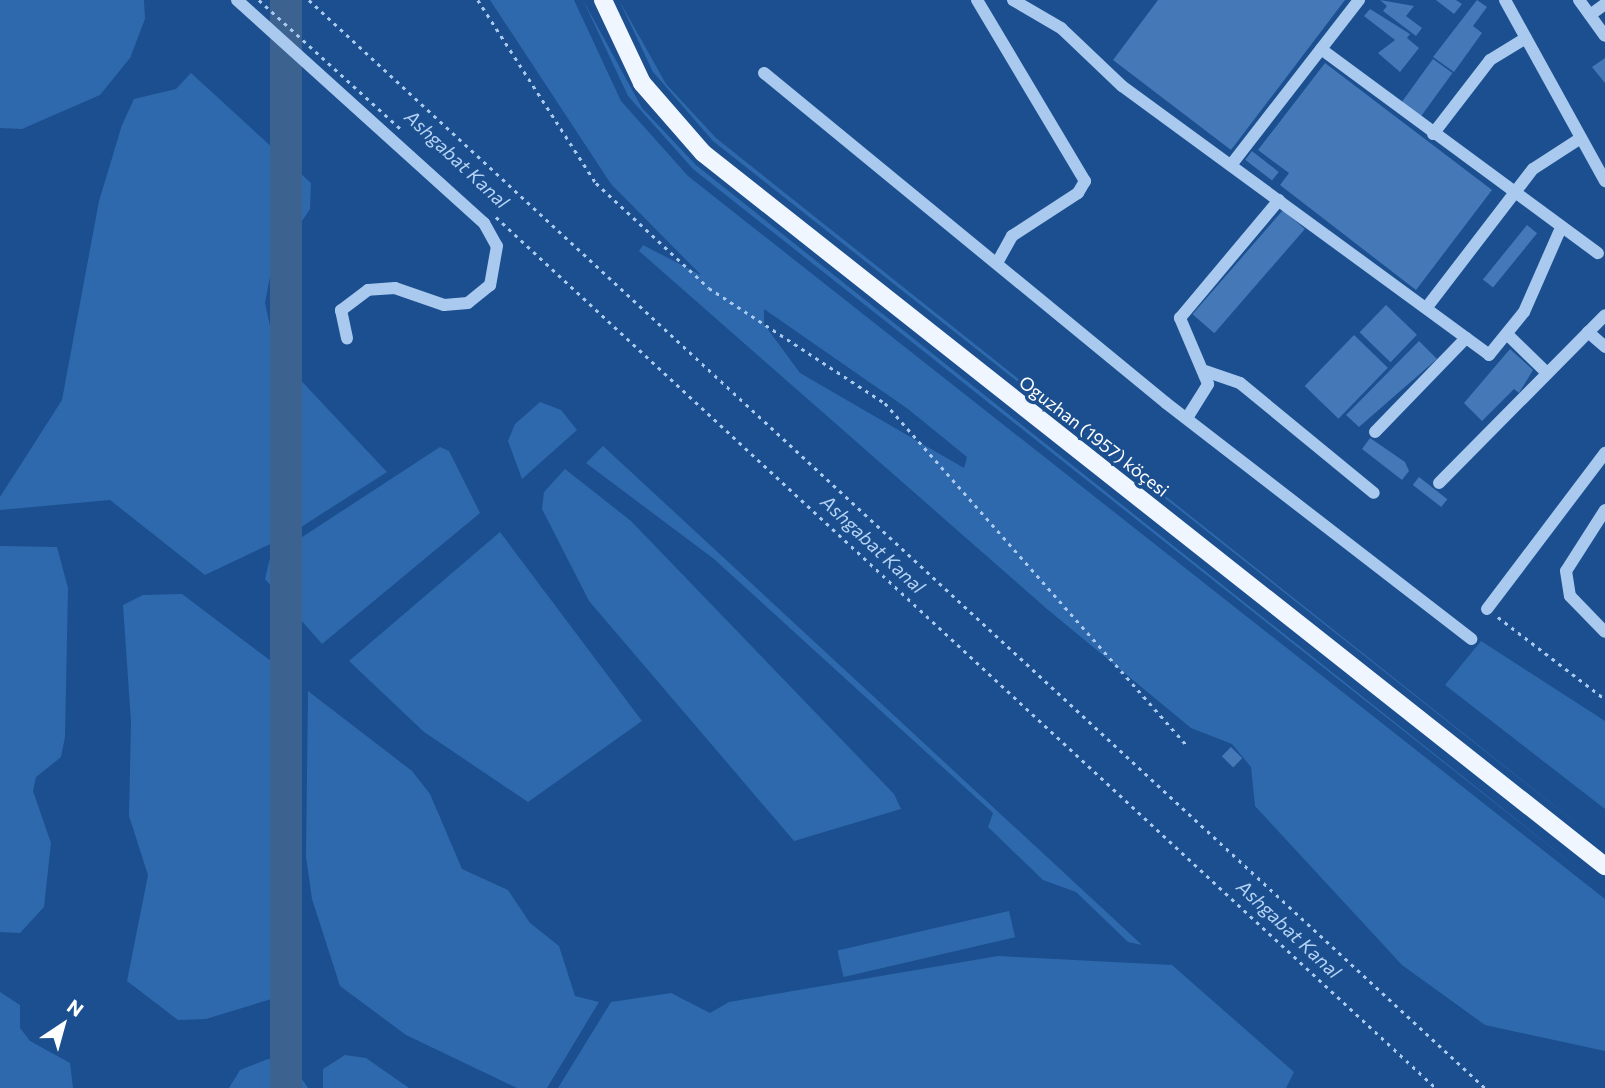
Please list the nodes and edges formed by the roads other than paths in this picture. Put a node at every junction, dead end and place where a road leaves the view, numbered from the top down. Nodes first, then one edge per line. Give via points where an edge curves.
1 (237, 0) edge
2 (603, 0) edge
3 (977, 0) edge
4 (1013, 0) edge
5 (1359, 0) edge
6 (1505, 0) edge
7 (1578, 0) edge
8 (1605, 4) edge
9 (1590, 15) junction
10 (1605, 36) edge
11 (1526, 38) junction
12 (1321, 49) junction
13 (764, 73) dead end
14 (1433, 134) junction
15 (1581, 138) junction
16 (1231, 165) junction
17 (1605, 181) edge
18 (1513, 195) junction
19 (1279, 200) junction
20 (1560, 230) junction
21 (1598, 253) dead end
22 (997, 263) junction
23 (1427, 307) junction
24 (1605, 315) edge
25 (1588, 332) junction
26 (1509, 336) junction
27 (347, 338) dead end
28 (1466, 338) junction
29 (1605, 347) edge
30 (1205, 371) junction
31 (1547, 373) junction
32 (1186, 418) junction
33 (1376, 432) dead end
34 (1605, 453) edge
35 (1439, 483) dead end
36 (1374, 493) dead end
37 (1605, 510) edge
38 (1487, 609) road end
39 (1605, 632) edge
40 (1471, 639) dead end
41 (1605, 866) edge

1 - 27 lane via 484,223 497,246 496,274 468,303 444,304 395,288 369,289 341,310
2 - 41 main road, Oguzhan (1957) köçesi via 642,83 703,153
3 - 22 lane via 1085,181 1078,193 1012,236
4 - 16 lane via 1061,28 1122,86
5 - 12 lane
6 - 11 lane
7 - 9 lane
8 - 9 lane
9 - 10 lane
11 - 14 lane via 1490,61
11 - 15 lane
12 - 14 lane
12 - 16 lane
13 - 22 lane
14 - 18 lane
15 - 17 lane
15 - 18 lane via 1544,158
16 - 19 lane
18 - 20 lane
18 - 23 lane
19 - 23 lane
19 - 30 lane via 1180,318
20 - 21 lane
20 - 26 lane
22 - 32 lane
23 - 28 lane
24 - 25 lane
25 - 29 lane
25 - 31 lane
26 - 28 lane via 1489,355
26 - 31 lane
28 - 33 lane
30 - 32 lane via 1206,392
30 - 36 lane via 1240,383
31 - 35 lane
32 - 40 lane
34 - 38 lane
37 - 39 lane via 1566,571 1570,596

